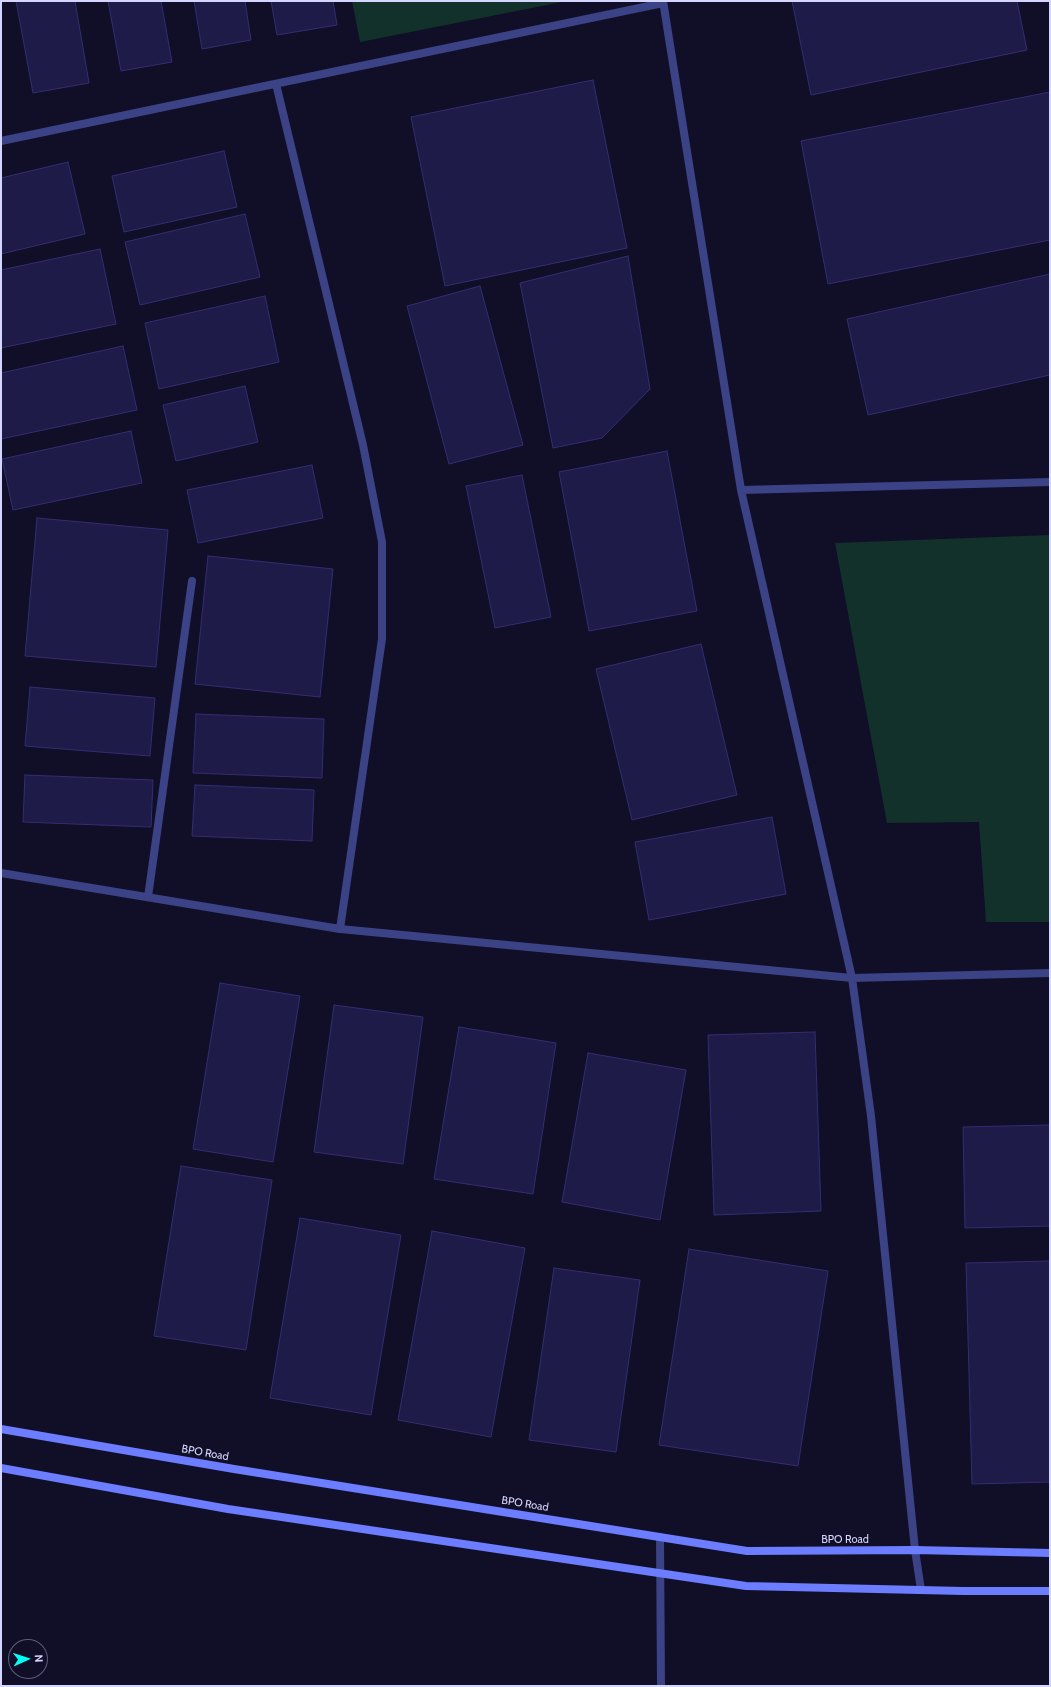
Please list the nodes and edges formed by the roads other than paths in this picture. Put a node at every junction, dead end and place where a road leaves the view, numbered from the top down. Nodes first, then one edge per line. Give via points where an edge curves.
1 (663, 2) edge
2 (276, 84) junction
3 (1, 141) edge
4 (1050, 482) edge
5 (741, 490) junction
6 (192, 581) dead end
7 (1, 873) edge
8 (148, 897) junction
9 (340, 929) junction
10 (1050, 973) edge
11 (852, 978) junction
12 (1, 1429) edge
13 (1, 1468) edge
14 (660, 1537) junction
15 (915, 1550) junction
16 (1050, 1553) edge
17 (660, 1573) junction
18 (921, 1590) junction
19 (1050, 1591) edge
20 (661, 1686) edge

1 - 2 street
1 - 5 street
2 - 3 street
2 - 9 street via 363,445 382,542 382,639
4 - 5 street
5 - 11 street
6 - 8 street
7 - 8 street
8 - 9 street
9 - 11 street
10 - 11 street
11 - 15 street via 871,1116
12 - 14 street, BPO Road
13 - 17 street via 228,1509
14 - 15 street, BPO Road via 747,1551
14 - 17 street
15 - 16 street, BPO Road
15 - 18 street
17 - 18 street via 746,1586
17 - 20 street
18 - 19 street

